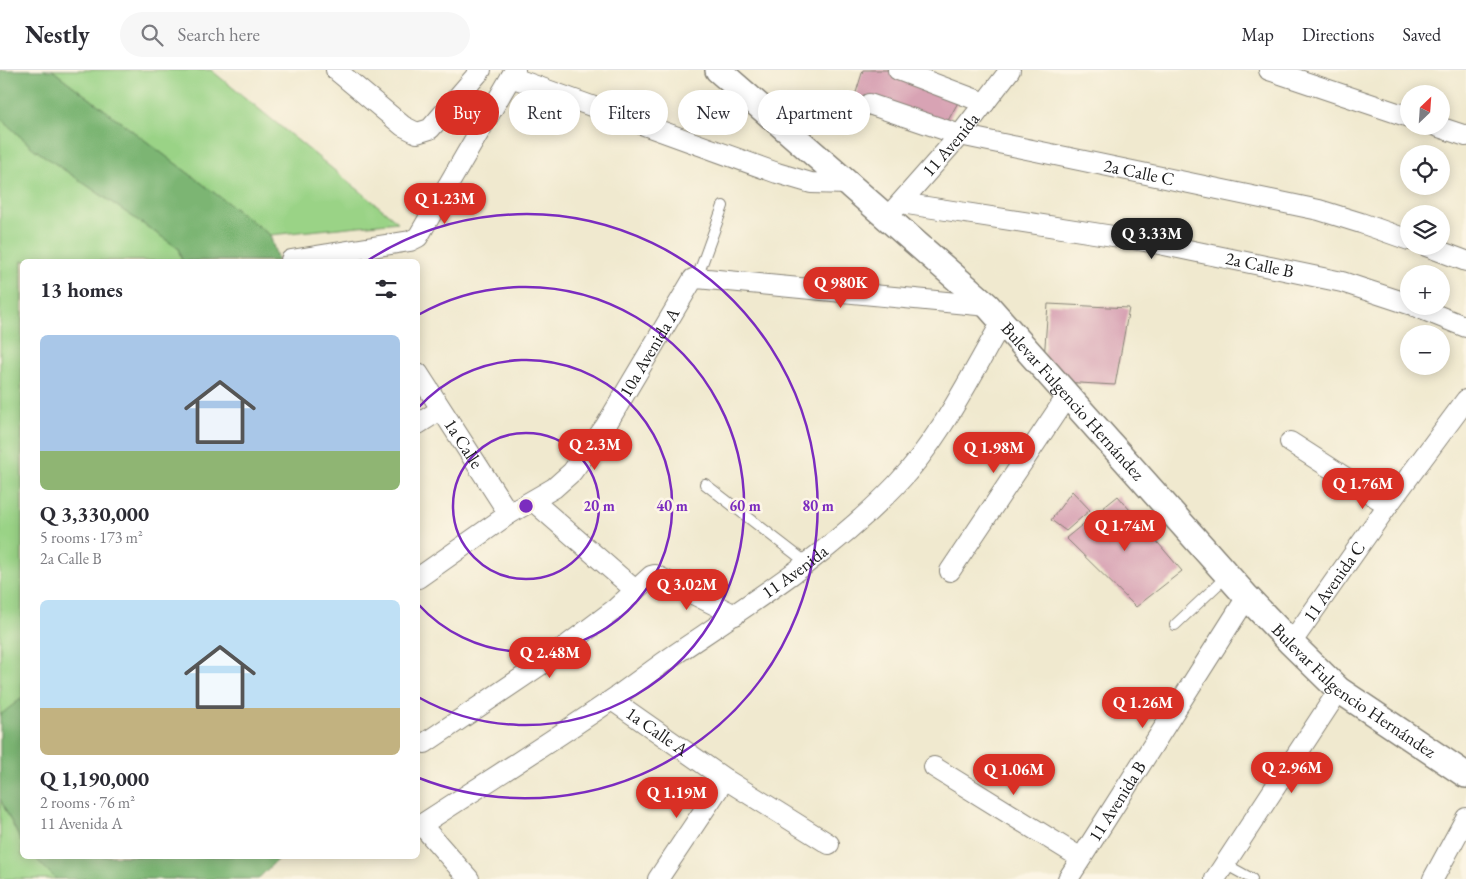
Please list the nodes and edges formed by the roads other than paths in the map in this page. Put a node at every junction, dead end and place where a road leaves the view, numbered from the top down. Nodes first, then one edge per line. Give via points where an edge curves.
1 (336, 70) edge
2 (481, 70) edge
3 (718, 70) edge
4 (898, 70) edge
5 (1010, 70) edge
6 (1269, 70) edge
7 (513, 74) edge
8 (985, 103) junction
9 (870, 104) edge
10 (1400, 114) edge
11 (1450, 131) edge
12 (960, 135) junction
13 (1466, 136) edge
14 (848, 184) junction
15 (723, 206) dead end
16 (894, 211) junction
17 (1400, 237) edge
18 (1450, 255) edge
19 (297, 259) edge
20 (1466, 261) edge
21 (697, 278) junction
22 (1400, 301) edge
23 (995, 314) junction
24 (1436, 315) edge
25 (1466, 327) edge
26 (420, 376) edge
27 (1067, 396) junction
28 (1466, 400) edge
29 (440, 410) junction
30 (420, 423) edge
31 (1290, 442) dead end
32 (705, 484) dead end
33 (533, 501) junction
34 (1388, 506) junction
35 (509, 514) junction
36 (807, 563) junction
37 (950, 571) dead end
38 (1227, 575) junction
39 (420, 577) edge
40 (635, 590) junction
41 (1247, 597) junction
42 (735, 615) junction
43 (1175, 625) dead end
44 (1291, 643) junction
45 (1339, 690) junction
46 (612, 700) junction
47 (425, 743) dead end
48 (934, 767) dead end
49 (1466, 775) edge
50 (725, 779) junction
51 (1466, 818) edge
52 (829, 844) dead end
53 (1081, 858) junction
54 (1220, 871) edge
55 (469, 879) edge
56 (658, 879) edge
57 (1068, 879) edge
58 (1252, 879) edge
59 (1433, 879) edge

1 - 2 street via 403,126 417,133 430,129
3 - 14 street, Bulevar Fulgencio Hernández
4 - 8 street
5 - 8 street, 11 Avenida
6 - 10 street
7 - 14 street via 777,174 811,183
7 - 19 street via 418,237 410,241
8 - 12 street, 11 Avenida
9 - 12 street, 2a Calle C
11 - 13 street
12 - 16 street, 11 Avenida
12 - 17 street, 2a Calle C via 1319,210
14 - 16 street, Bulevar Fulgencio Hernández
15 - 21 lane
16 - 22 street, 2a Calle B via 1145,241 1342,282
16 - 23 street, Bulevar Fulgencio Hernández
18 - 20 street
21 - 23 street
21 - 33 street, 10a Avenida A via 689,282 590,450 563,480
23 - 27 street, Bulevar Fulgencio Hernández
23 - 36 street, 11 Avenida via 940,427 921,454 897,484 862,518
24 - 25 street
26 - 29 street, 1a Calle
27 - 37 street
27 - 38 street, Bulevar Fulgencio Hernández
28 - 34 street, 11 Avenida C
29 - 30 street
29 - 35 street, 1a Calle
31 - 34 street
32 - 36 lane
33 - 35 street, 10a Avenida A
33 - 40 street
34 - 44 street, 11 Avenida C
35 - 39 street, 10a Avenida A
36 - 42 street, 11 Avenida
38 - 41 street, Bulevar Fulgencio Hernández
38 - 43 lane
40 - 42 street via 655,575
40 - 47 street via 542,664
41 - 44 street, Bulevar Fulgencio Hernández
41 - 53 street, 11 Avenida B
42 - 46 street, 11 Avenida
44 - 45 street, Bulevar Fulgencio Hernández
45 - 49 street, Bulevar Fulgencio Hernández
45 - 54 street
46 - 50 street, 1a Calle A
46 - 55 street, 11 Avenida via 424,822 424,828
48 - 53 street
50 - 52 street, 1a Calle A
50 - 56 street
51 - 59 street
53 - 57 street, 11 Avenida B
54 - 58 lane

